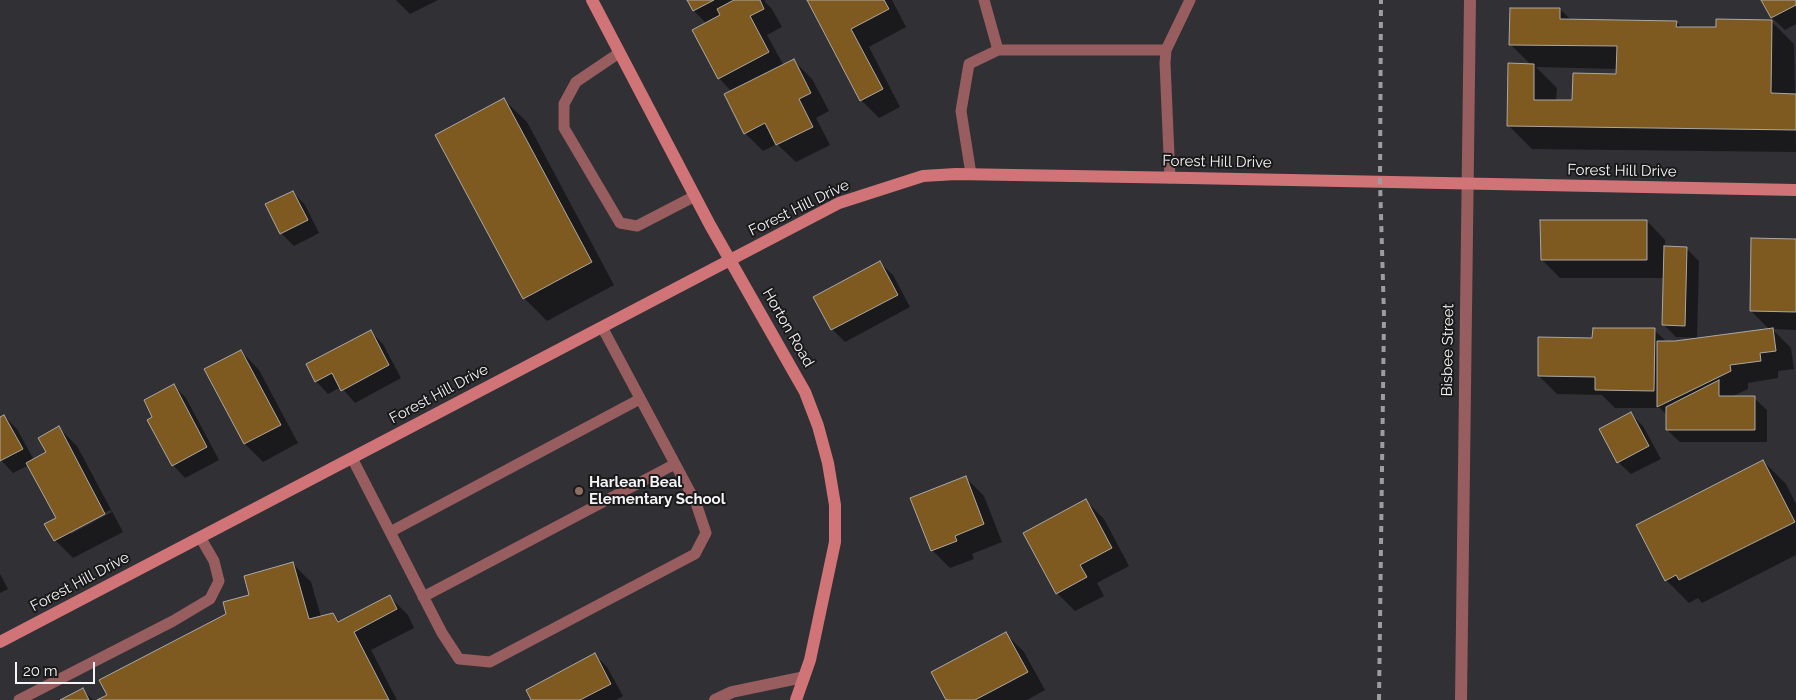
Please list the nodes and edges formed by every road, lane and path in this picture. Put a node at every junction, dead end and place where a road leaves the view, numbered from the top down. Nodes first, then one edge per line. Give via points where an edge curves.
1 (592, 0) edge
2 (984, 0) edge
3 (1190, 0) edge
4 (1470, 0) edge
5 (998, 50) junction
6 (1166, 50) junction
7 (619, 52) junction
8 (971, 174) junction
9 (1170, 178) junction
10 (1467, 184) junction
11 (1796, 190) edge
12 (695, 196) junction
13 (731, 260) junction
14 (602, 327) junction
15 (640, 398) junction
16 (352, 458) junction
17 (675, 464) junction
18 (390, 532) junction
19 (200, 537) junction
20 (423, 597) junction
21 (0, 642) edge
22 (804, 677) junction
23 (19, 700) edge
24 (715, 700) edge
25 (796, 700) edge
26 (1461, 700) edge

1 - 7 street, Horton Road
2 - 5 lane
3 - 6 lane
4 - 10 street, Bisbee Street
5 - 6 lane
5 - 8 lane via 969,64 961,111
6 - 9 lane
7 - 12 street, Horton Road
7 - 12 lane via 576,82 564,104 564,128 620,223 637,226
8 - 9 street, Forest Hill Drive
8 - 13 street, Forest Hill Drive via 923,176 839,203
9 - 10 street, Forest Hill Drive
10 - 11 street, Forest Hill Drive
10 - 26 street, Bisbee Street
12 - 13 street, Horton Road
13 - 14 street, Forest Hill Drive
13 - 22 street, Horton Road via 805,392 828,463 835,505 836,542
14 - 15 lane
14 - 16 street, Forest Hill Drive
15 - 17 lane
15 - 18 lane
16 - 18 lane
16 - 19 street, Forest Hill Drive
17 - 20 lane
17 - 20 lane via 696,503 706,533 695,554 490,662 459,660
18 - 20 lane
19 - 21 street, Forest Hill Drive
19 - 23 lane via 214,561 219,581 210,599
22 - 24 street via 732,692
22 - 25 street, Horton Road

